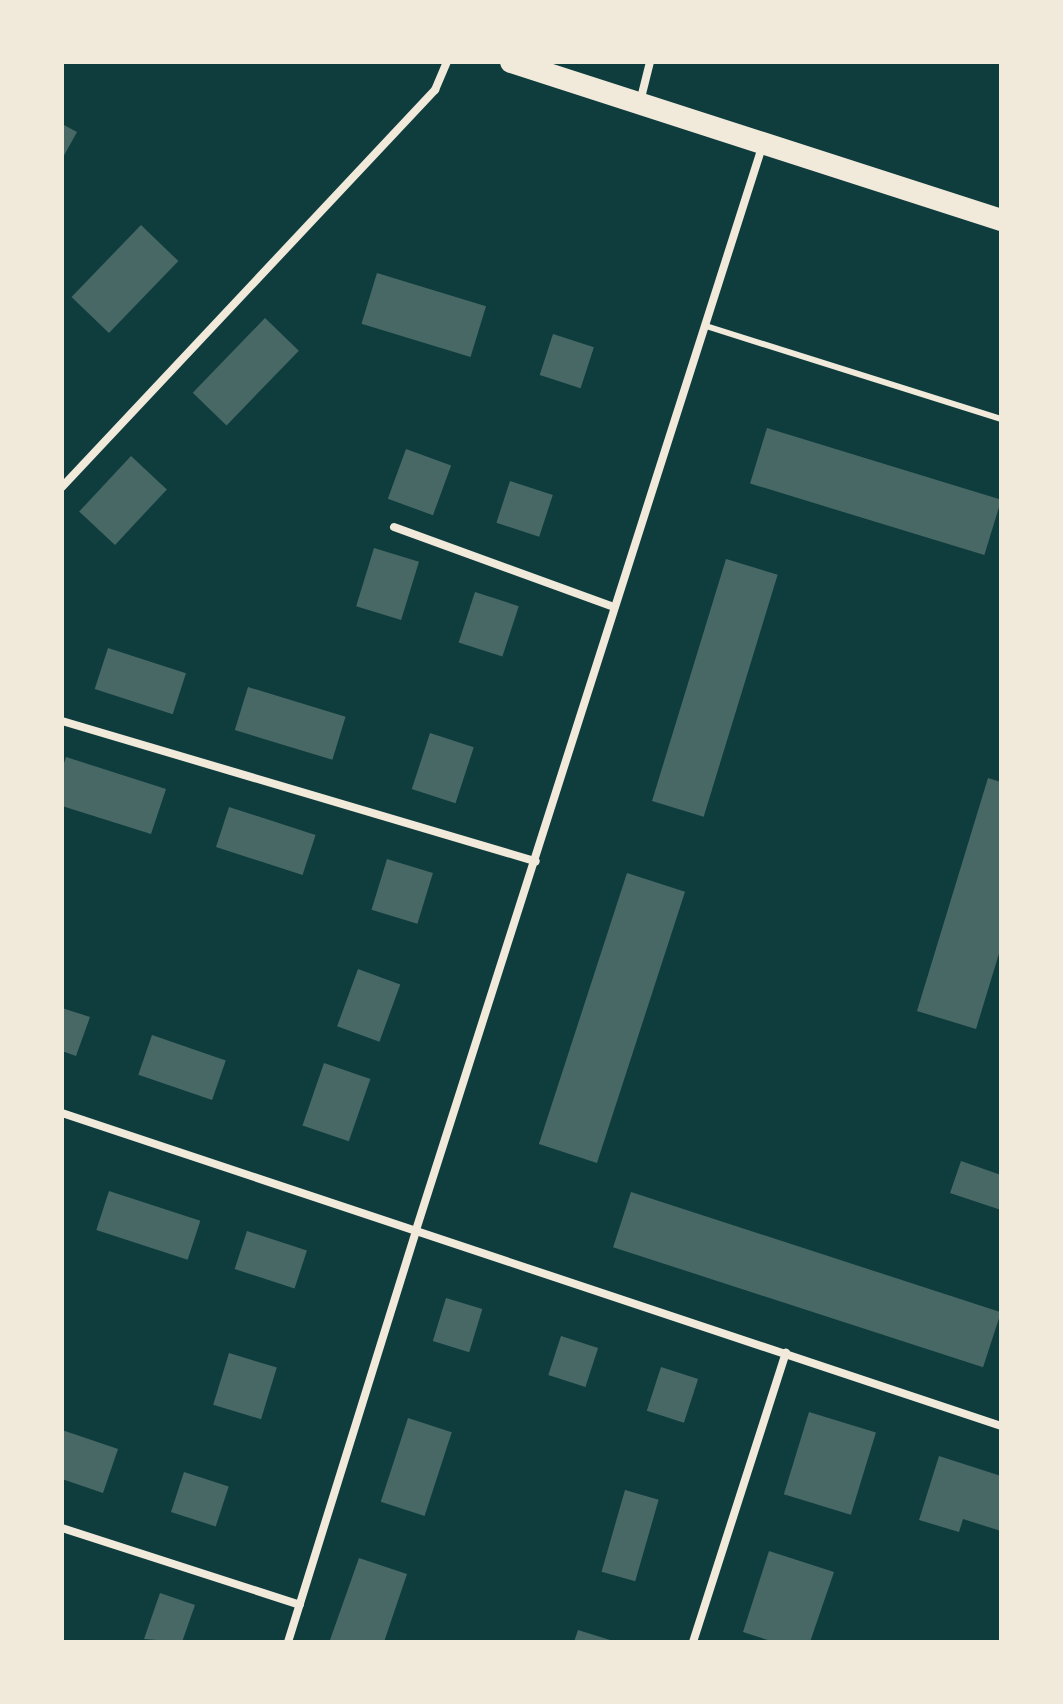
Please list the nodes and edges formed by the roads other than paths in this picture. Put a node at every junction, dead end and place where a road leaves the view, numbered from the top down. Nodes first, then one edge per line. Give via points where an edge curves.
1 (447, 62) edge
2 (511, 62) edge
3 (650, 62) edge
4 (640, 103) junction
5 (763, 142) junction
6 (1001, 220) edge
7 (706, 326) junction
8 (1001, 419) edge
9 (62, 487) edge
10 (394, 527) dead end
11 (614, 607) junction
12 (62, 721) edge
13 (536, 861) junction
14 (62, 1113) edge
15 (416, 1230) junction
16 (786, 1353) junction
17 (1001, 1426) edge
18 (62, 1528) edge
19 (300, 1605) junction
20 (288, 1642) edge
21 (693, 1642) edge

1 - 9 street via 435,90
2 - 4 highway
3 - 4 street
4 - 5 highway
5 - 6 highway
5 - 7 street
7 - 8 lane
7 - 11 street
10 - 11 street
11 - 13 street
12 - 13 street
13 - 15 street
14 - 15 street
15 - 16 street
15 - 19 street
16 - 17 street
16 - 21 street
18 - 19 street
19 - 20 street

